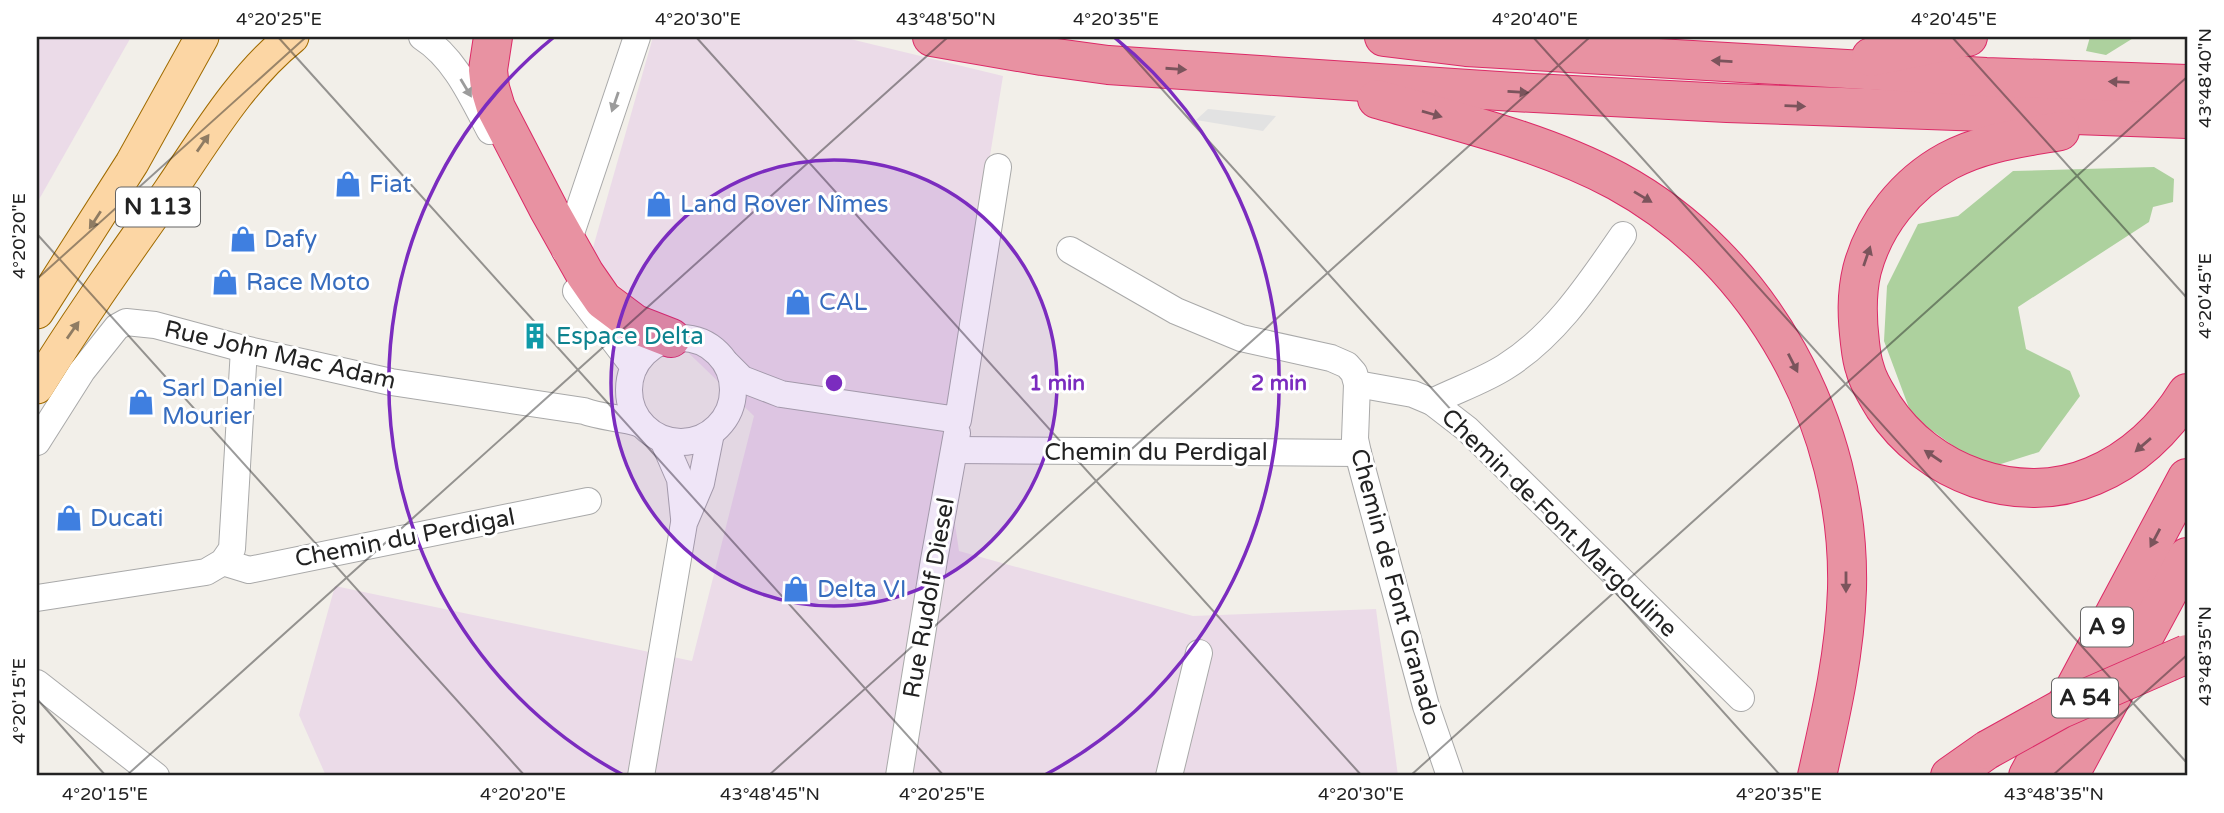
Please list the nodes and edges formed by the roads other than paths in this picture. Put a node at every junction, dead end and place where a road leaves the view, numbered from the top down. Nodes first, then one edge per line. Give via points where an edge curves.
1 (180, 37) edge
2 (202, 37) edge
3 (292, 37) edge
4 (422, 37) edge
5 (493, 37) edge
6 (637, 37) edge
7 (932, 37) edge
8 (1384, 37) edge
9 (1968, 37) edge
10 (1790, 65) junction
11 (1303, 78) junction
12 (2187, 84) edge
13 (2132, 117) junction
14 (2187, 119) edge
15 (132, 163) junction
16 (998, 167) dead end
17 (1623, 235) dead end
18 (1070, 250) dead end
19 (564, 255) junction
20 (37, 312) edge
21 (671, 338) junction
22 (244, 349) junction
23 (727, 364) junction
24 (631, 378) junction
25 (1357, 384) junction
26 (37, 387) edge
27 (2187, 393) edge
28 (780, 394) junction
29 (1432, 402) junction
30 (730, 410) junction
31 (584, 411) junction
32 (958, 420) junction
33 (641, 424) junction
34 (710, 433) junction
35 (663, 440) junction
36 (37, 442) edge
37 (955, 450) junction
38 (1358, 453) junction
39 (2187, 478) edge
40 (588, 501) dead end
41 (684, 523) junction
42 (2187, 557) edge
43 (223, 562) junction
44 (2187, 595) edge
45 (37, 598) edge
46 (1199, 653) dead end
47 (2187, 653) edge
48 (37, 683) edge
49 (1741, 698) dead end
50 (2073, 770) edge
51 (156, 776) edge
52 (641, 776) edge
53 (900, 776) edge
54 (1169, 776) edge
55 (1450, 776) edge
56 (1817, 776) edge
57 (1950, 776) edge
58 (2028, 776) edge

1 - 15 main road via 141,116
2 - 15 main road, N 113
26 -> 3 main road, N 113 via 228,106
4 -> 19 street via 445,55 467,88
5 - 19 highway via 489,88
6 -> 19 street
7 -> 11 highway via 1108,65
10 -> 8 highway via 1466,47
9 - 10 highway via 1854,60
12 -> 10 highway
11 -> 13 highway via 1727,103
11 -> 56 highway via 1536,145 1580,163 1679,222 1750,296 1790,355 1816,412 1842,515 1847,587 1842,654
13 - 14 highway
27 -> 13 highway via 2150,439 2113,466 2071,482 2019,487 1970,477 1925,452 1890,416 1865,370 1856,303 1859,282 1873,239 1889,211 1906,194 1929,173 1975,149
15 -> 20 main road, N 113
16 - 32 street, Rue Rudolf Diesel
17 - 29 street via 1552,330 1505,367
18 - 25 street via 1176,311 1241,338 1347,365
19 - 21 highway via 603,300 635,324
19 - 24 street via 584,304
21 - 23 street via 703,342
21 - 24 street via 643,354
22 - 31 street, Rue John Mac Adam via 391,382
22 - 36 street, Rue John Mac Adam via 126,322 82,371
22 - 43 street via 232,549
23 - 28 street via 742,379
23 - 30 street via 733,379
24 - 31 street via 607,403
24 - 33 street via 634,413
25 - 29 street, Chemin de Font Margouline
25 - 38 street, Chemin de Font Granado via 1354,424
28 - 30 street
28 - 32 street
29 - 49 street, Chemin de Font Margouline via 1467,429
30 - 34 street
31 - 33 street, Rue John Mac Adam
32 - 37 street, Rue Rudolf Diesel
33 - 35 street
34 - 35 street via 688,442
34 - 41 street via 701,483
35 - 41 street via 680,479
37 - 38 street, Chemin du Perdigal
37 - 53 street, Rue Rudolf Diesel
38 - 55 street, Chemin de Font Granado via 1426,706
39 -> 58 highway, A 9
40 - 43 street, Chemin du Perdigal via 250,570
41 - 52 street
42 - 50 highway, A 9
43 - 45 street via 206,572
44 - 50 highway
46 - 54 street
47 - 57 highway, A 54, bridge via 2061,709
48 - 51 street

